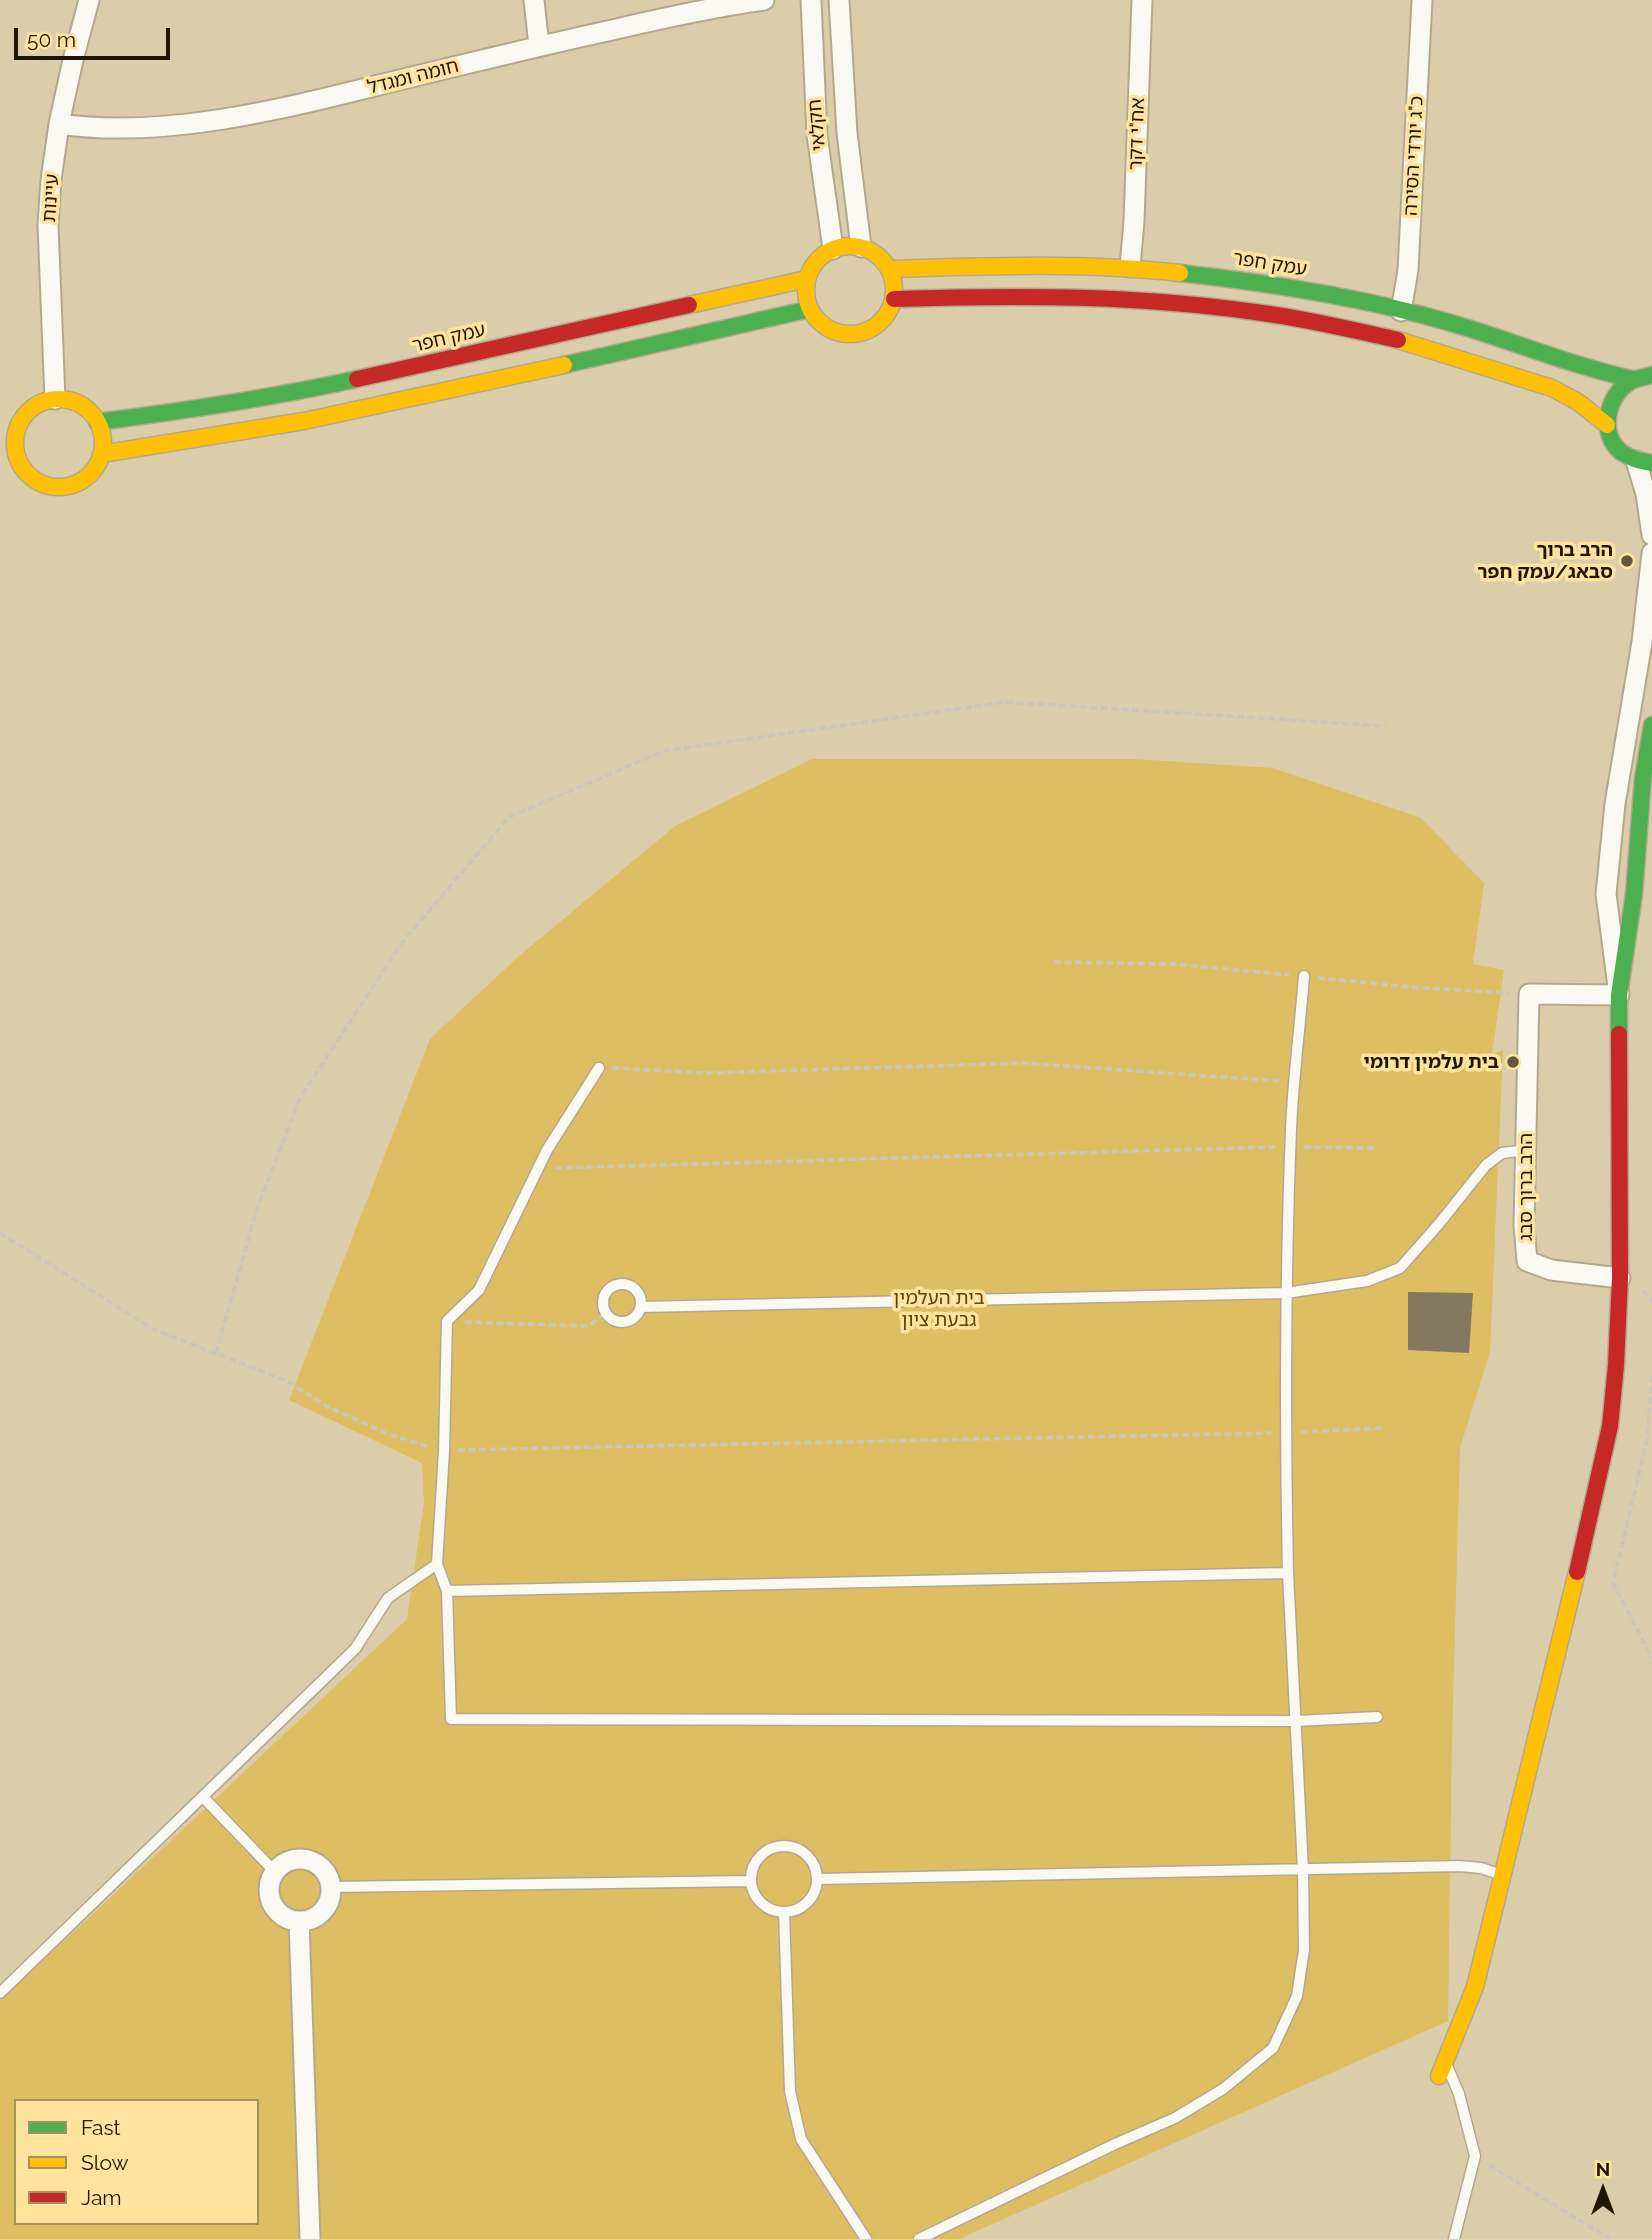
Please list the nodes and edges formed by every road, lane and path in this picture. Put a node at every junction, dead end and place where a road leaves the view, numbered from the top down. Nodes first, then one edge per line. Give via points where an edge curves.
1 (89, 0) edge
2 (534, 0) edge
3 (764, 0) edge
4 (811, 0) edge
5 (839, 0) edge
6 (1142, 0) edge
7 (1422, 0) edge
8 (539, 46) junction
9 (59, 124) junction
10 (861, 247) junction
11 (833, 249) junction
12 (1130, 267) junction
13 (890, 269) junction
14 (807, 279) junction
15 (894, 299) junction
16 (810, 309) junction
17 (1401, 311) junction
18 (1652, 374) edge
19 (1632, 379) junction
20 (55, 399) junction
21 (97, 422) junction
22 (1607, 425) junction
23 (8, 435) edge
24 (101, 454) junction
25 (1644, 462) edge
26 (21, 464) junction
27 (0, 466) edge
28 (1652, 534) edge
29 (1652, 554) edge
30 (1652, 724) edge
31 (1385, 726) dead end
32 (1304, 976) dead end
33 (1619, 995) junction
34 (599, 1068) joint
35 (1295, 1082) junction
36 (1291, 1147) junction
37 (1375, 1148) dead end
38 (1525, 1150) junction
39 (538, 1168) junction
40 (0, 1233) edge
41 (1620, 1278) junction
42 (1286, 1293) junction
43 (641, 1307) junction
44 (605, 1313) junction
45 (447, 1321) junction
46 (216, 1353) junction
47 (1652, 1376) edge
48 (1383, 1428) dead end
49 (1285, 1433) junction
50 (444, 1451) junction
51 (437, 1564) junction
52 (1288, 1573) junction
53 (447, 1591) junction
54 (1652, 1658) edge
55 (1377, 1717) dead end
56 (1295, 1721) junction
57 (203, 1797) junction
58 (1303, 1869) junction
59 (275, 1872) junction
60 (1502, 1874) junction
61 (818, 1879) junction
62 (751, 1881) junction
63 (331, 1887) junction
64 (784, 1912) junction
65 (299, 1922) junction
66 (0, 1993) edge
67 (1442, 2069) joint
68 (1475, 2157) junction
69 (310, 2239) edge
70 (866, 2239) edge
71 (919, 2239) edge
72 (1454, 2239) edge
73 (1610, 2239) edge

1 - 9 street, עיינות
2 - 8 street
3 - 8 street, חומה ומגדל via 716,6
4 - 11 street, חקלאי via 817,135
5 - 10 street, חקלאי via 847,133
6 - 12 street, אח"י דקר
7 - 17 street, כ"ג יורדי הסירה via 1408,270
8 - 9 street, חומה ומגדל via 300,104 215,119 132,128
9 - 20 street, עיינות via 48,225
10 - 11 street
10 - 13 street via 882,258
11 - 14 street via 818,258
12 - 13 street, עמק חפר via 1045,264
12 - 17 street, עמק חפר via 1255,281
13 - 15 street
14 - 16 street
14 - 21 street, עמק חפר via 303,391
15 - 16 street via 882,322 850,335 818,322
15 - 22 street via 1049,294 1138,298 1276,315 1442,352 1573,398
16 - 24 street via 317,418
17 - 19 street, עמק חפר
18 - 19 street
19 - 22 street via 1615,393
20 - 21 street via 76,402
20 - 23 street via 27,411
21 - 24 street
22 - 25 street via 1616,447
23 - 26 street
24 - 26 street via 90,474 76,484 59,487 41,484
25 - 28 street
26 - 27 street
29 - 33 street via 1606,894
30 - 33 street
31 - 46 path via 1005,702 664,751 509,817 401,944 299,1100 257,1209
32 - 35 lane
33 - 38 street, הרב ברוך סבג via 1528,994
33 - 41 street
34 - 35 path via 707,1073 1023,1063
34 - 39 lane
35 - 36 lane
36 - 37 path
36 - 39 path
36 - 42 lane
38 - 41 street, הרב ברוך סבג via 1527,1261 1551,1270
38 - 42 lane via 1502,1153 1486,1165 1400,1268 1367,1281
39 - 45 lane via 479,1290
40 - 46 path via 153,1329
41 - 60 street via 1616,1365 1603,1462
42 - 43 lane
42 - 49 lane
43 - 44 lane via 628,1321 615,1321
43 - 44 lane via 639,1294 631,1286 619,1284 605,1295
44 - 45 path via 589,1326
45 - 50 lane
46 - 50 path via 287,1381 328,1407 388,1434
47 - 54 path via 1647,1440 1613,1583
48 - 49 path
49 - 50 path
49 - 52 lane
50 - 51 lane
51 - 53 lane
51 - 57 lane via 388,1598 355,1649
52 - 53 lane
52 - 56 lane
53 - 56 lane via 451,1719
55 - 56 lane
56 - 58 lane
57 - 59 lane
57 - 66 lane
58 - 60 lane via 1459,1866
58 - 61 lane
58 - 71 lane via 1304,1950 1297,1996 1273,2048 1223,2090 1175,2119
59 - 63 street via 291,1860 311,1861 323,1868
59 - 65 street via 268,1891 271,1902 286,1919
60 - 67 street via 1475,1987
61 - 62 lane via 804,1852 784,1846 756,1860
61 - 64 lane via 808,1903
62 - 63 lane
62 - 64 lane via 765,1906
63 - 65 street via 329,1904 319,1916
64 - 70 lane via 790,2091 801,2139
65 - 69 street
67 - 68 lane via 1460,2094
68 - 72 lane
68 - 73 path

